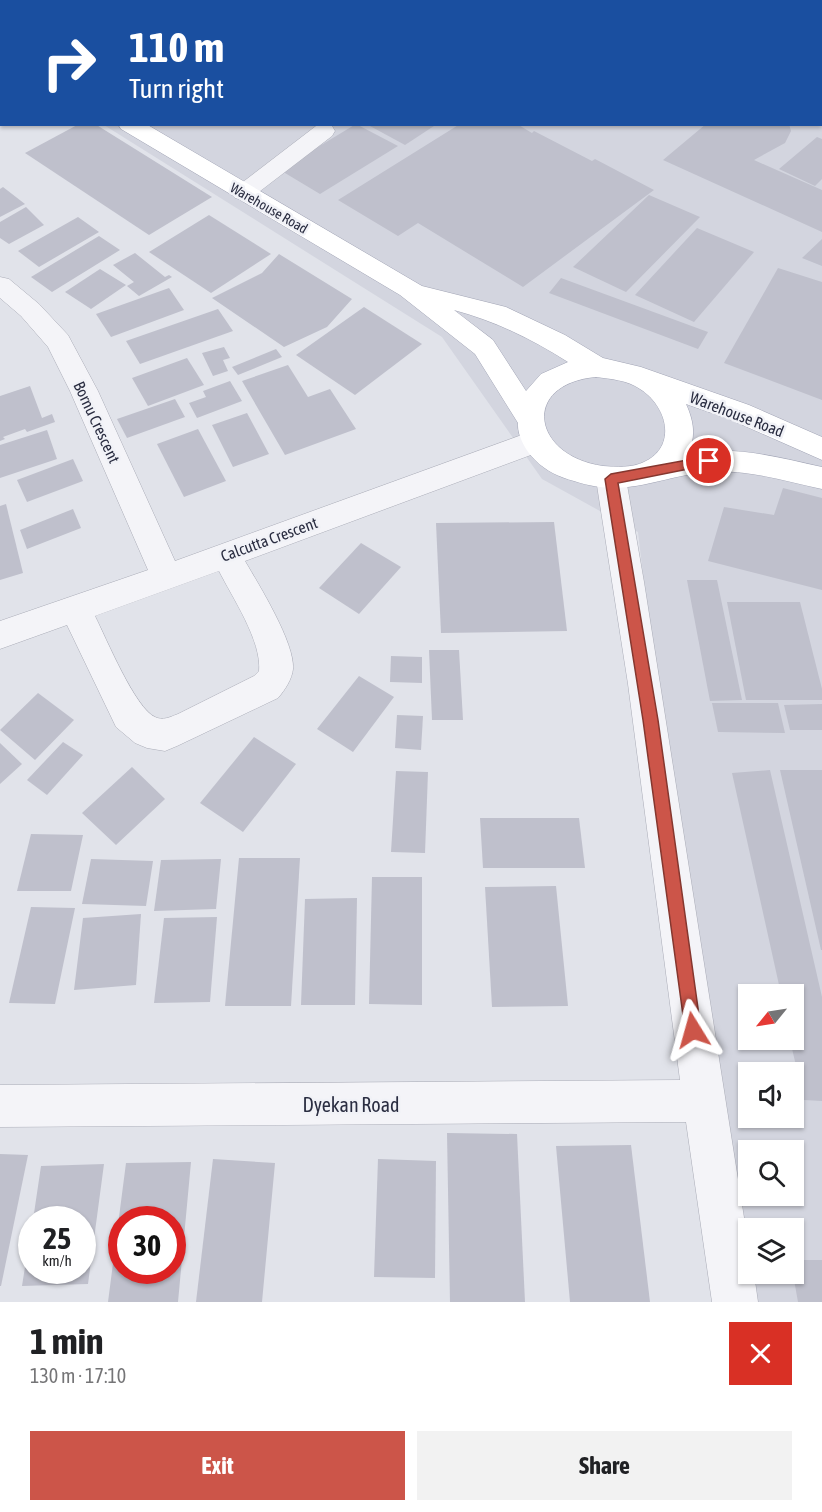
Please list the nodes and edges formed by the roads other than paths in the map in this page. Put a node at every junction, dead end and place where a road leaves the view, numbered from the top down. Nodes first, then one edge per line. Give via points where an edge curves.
1 (132, 126) edge
2 (324, 131) dead end
3 (243, 193) junction
4 (0, 285) edge
5 (409, 289) junction
6 (596, 367) junction
7 (651, 382) junction
8 (533, 430) junction
9 (822, 449) edge
10 (649, 472) junction
11 (822, 478) edge
12 (611, 479) junction
13 (226, 555) junction
14 (167, 577) junction
15 (75, 609) junction
16 (0, 635) edge
17 (703, 1101) junction
18 (0, 1106) edge
19 (735, 1302) edge

1 - 3 main road, Warehouse Road
2 - 3 street
3 - 5 main road, Warehouse Road
4 - 14 street, Bornu Crescent via 59,342
5 - 6 main road, Warehouse Road via 497,313
5 - 8 main road, Warehouse Road via 484,347
6 - 7 main road via 625,371
6 - 8 main road via 570,371 548,382 534,398
7 - 9 main road, Warehouse Road via 739,412
7 - 10 main road via 678,412 681,429 678,446 667,461
8 - 12 main road via 549,456 567,468
8 - 13 street, Calcutta Crescent
10 - 11 main road via 709,461 747,462
10 - 12 main road
12 - 17 street via 651,720
13 - 14 street, Calcutta Crescent
13 - 15 street via 272,646 277,663 274,678 266,687 165,735 147,732 128,716
14 - 15 street, Calcutta Crescent
15 - 16 street, Calcutta Crescent
17 - 18 street, Dyekan Road
17 - 19 street

